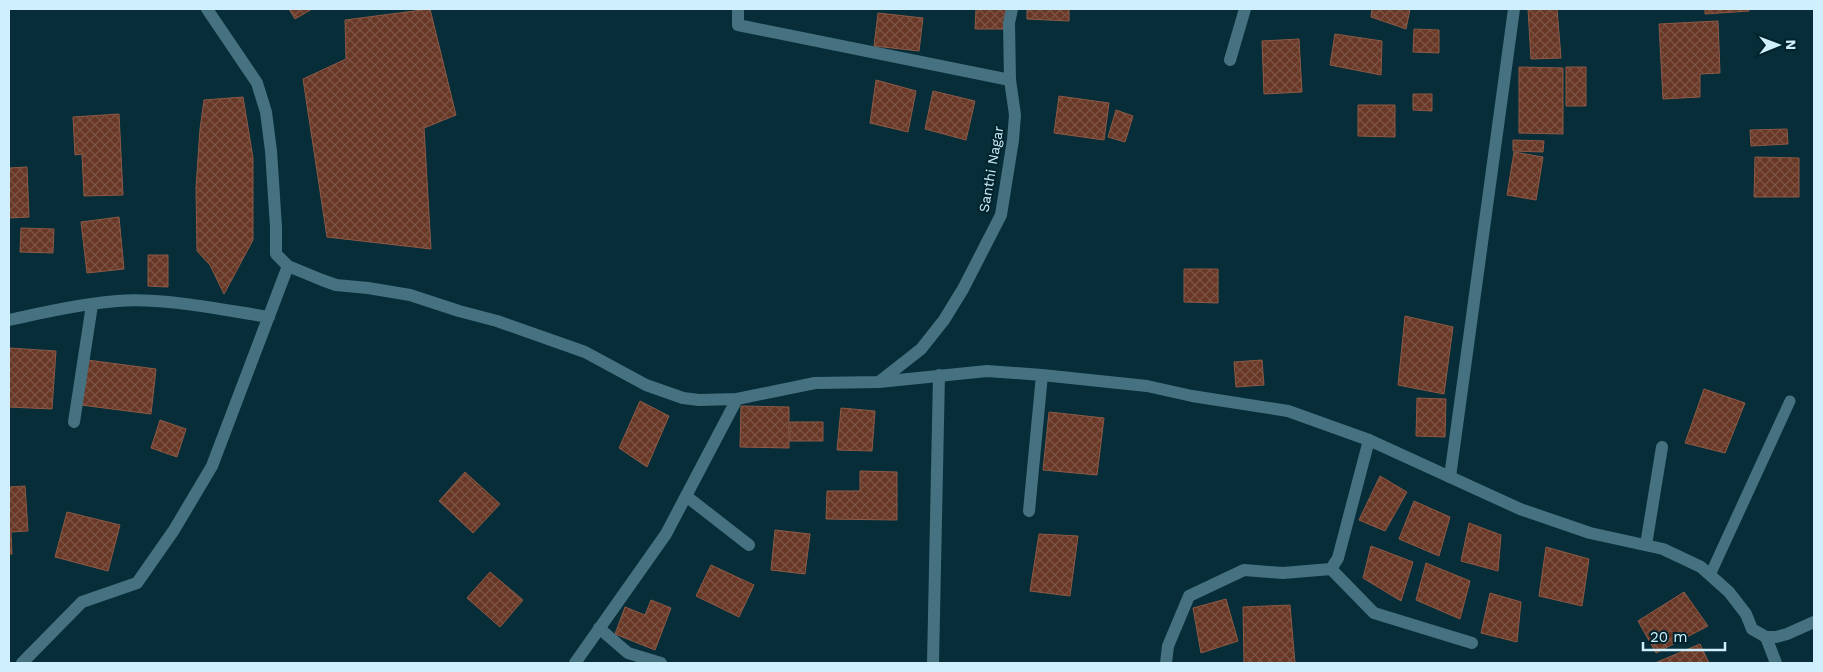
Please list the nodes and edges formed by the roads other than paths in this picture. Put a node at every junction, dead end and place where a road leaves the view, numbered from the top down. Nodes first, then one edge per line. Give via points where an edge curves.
1 (207, 9) edge
2 (738, 9) edge
3 (1012, 9) edge
4 (1245, 9) edge
5 (1514, 9) edge
6 (1230, 60) dead end
7 (1010, 80) junction
8 (288, 266) junction
9 (92, 305) junction
10 (268, 317) junction
11 (9, 320) edge
12 (1042, 374) junction
13 (939, 375) junction
14 (879, 382) junction
15 (737, 399) junction
16 (1790, 401) dead end
17 (74, 422) dead end
18 (1369, 440) junction
19 (1662, 447) dead end
20 (1450, 478) junction
21 (686, 496) junction
22 (1029, 511) dead end
23 (749, 545) dead end
24 (1646, 545) junction
25 (1331, 569) junction
26 (1710, 575) junction
27 (1814, 622) edge
28 (599, 628) junction
29 (1766, 637) junction
30 (1472, 643) dead end
31 (22, 663) edge
32 (575, 663) edge
33 (661, 663) edge
34 (933, 663) edge
35 (1166, 663) edge
36 (1776, 663) edge

1 - 8 street via 257,83 264,105 271,151 276,254
2 - 7 street via 738,25
3 - 7 street, Santhi Nagar via 1009,23
4 - 6 street
5 - 20 street
7 - 14 street, Santhi Nagar via 1015,115 1000,214 944,320 920,349
8 - 10 street
8 - 15 street via 336,284 410,296 497,321 585,352 646,385 684,398
9 - 10 street via 119,301 164,302
9 - 11 street
9 - 17 street
10 - 31 street via 212,466 174,530 137,583 82,602
12 - 13 street via 987,371
12 - 18 street via 1147,386 1288,412
12 - 22 street
13 - 14 street
13 - 34 street
14 - 15 street via 815,383
15 - 21 street
16 - 26 lane
18 - 20 street
18 - 25 street via 1338,558
19 - 24 street
20 - 24 street via 1520,509 1590,532
21 - 23 street
21 - 28 street via 666,534
24 - 26 street via 1701,567
25 - 30 street via 1374,613
25 - 35 street via 1283,573 1244,570 1189,596 1168,646
26 - 29 street via 1729,592 1746,614 1752,629
27 - 29 street via 1787,634
28 - 32 street
28 - 33 street via 628,652
29 - 36 street

